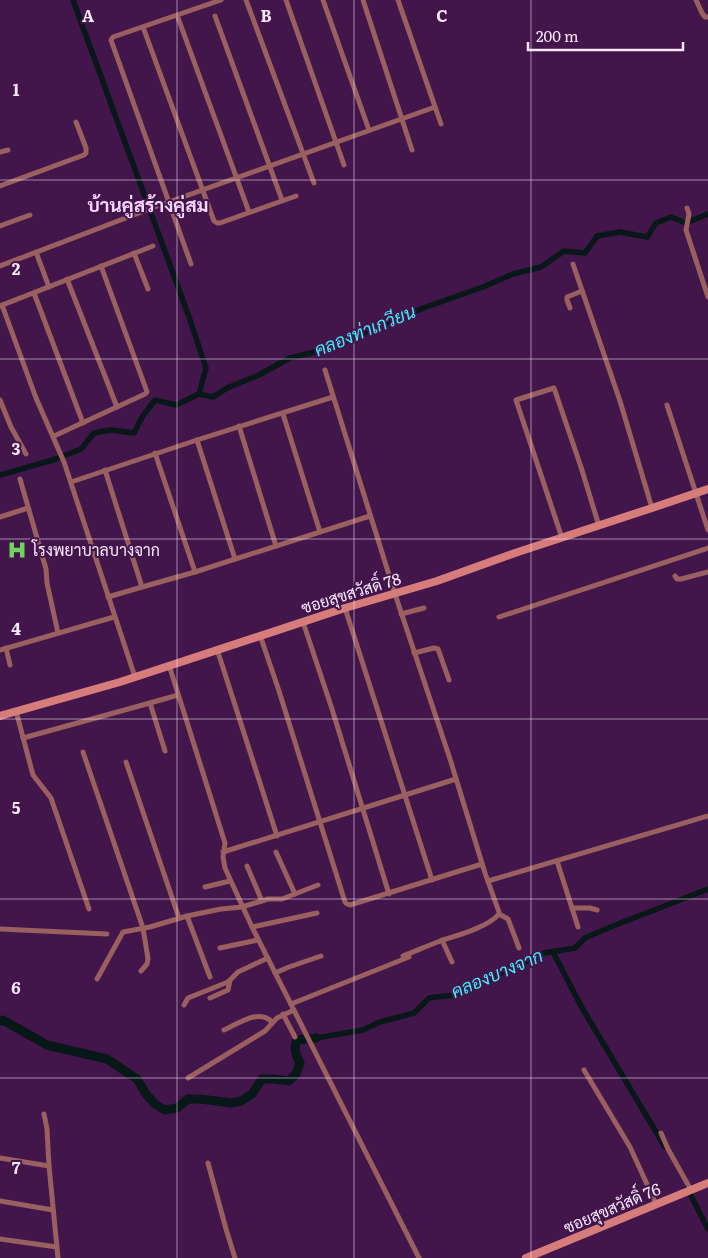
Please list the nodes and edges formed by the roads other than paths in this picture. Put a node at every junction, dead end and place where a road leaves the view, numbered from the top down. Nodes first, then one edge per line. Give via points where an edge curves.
1 (221, 0) edge
2 (246, 0) edge
3 (286, 0) edge
4 (323, 0) edge
5 (363, 0) edge
6 (398, 0) edge
7 (696, 0) edge
8 (177, 15) junction
9 (215, 16) dead end
10 (708, 17) edge
11 (143, 27) junction
12 (435, 107) junction
13 (402, 119) junction
14 (76, 122) dead end
15 (441, 124) dead end
16 (369, 130) junction
17 (336, 142) junction
18 (8, 150) dead end
19 (412, 150) dead end
20 (0, 152) edge
21 (303, 154) junction
22 (344, 165) dead end
23 (269, 166) junction
24 (236, 178) junction
25 (314, 183) dead end
26 (0, 186) edge
27 (202, 190) junction
28 (296, 196) dead end
29 (282, 200) junction
30 (168, 202) junction
31 (688, 211) dead end
32 (248, 212) junction
33 (30, 215) dead end
34 (0, 226) edge
35 (153, 246) dead end
36 (36, 252) junction
37 (134, 254) junction
38 (191, 264) dead end
39 (573, 264) dead end
40 (0, 266) edge
41 (100, 266) junction
42 (67, 280) junction
43 (48, 287) junction
44 (148, 289) dead end
45 (582, 291) junction
46 (34, 292) junction
47 (708, 297) edge
48 (1, 306) edge
49 (570, 308) dead end
50 (325, 370) dead end
51 (333, 397) junction
52 (0, 400) edge
53 (667, 405) dead end
54 (117, 407) junction
55 (284, 414) junction
56 (83, 422) junction
57 (240, 426) junction
58 (54, 436) junction
59 (197, 440) junction
60 (26, 454) dead end
61 (155, 454) junction
62 (105, 470) junction
63 (20, 479) dead end
64 (71, 482) junction
65 (708, 488) edge
66 (695, 493) junction
67 (28, 508) junction
68 (652, 508) junction
69 (370, 516) junction
70 (0, 517) edge
71 (599, 526) junction
72 (708, 530) edge
73 (320, 532) junction
74 (562, 538) junction
75 (276, 546) junction
76 (708, 548) edge
77 (235, 559) junction
78 (195, 572) junction
79 (708, 572) edge
80 (675, 576) dead end
81 (142, 587) junction
82 (395, 594) junction
83 (108, 598) junction
84 (345, 608) junction
85 (424, 608) dead end
86 (401, 614) junction
87 (114, 617) junction
88 (499, 617) dead end
89 (302, 622) junction
90 (58, 633) junction
91 (260, 635) junction
92 (3, 649) edge
93 (217, 649) junction
94 (414, 653) junction
95 (10, 665) dead end
96 (169, 665) junction
97 (135, 677) junction
98 (450, 680) dead end
99 (178, 694) junction
100 (150, 704) junction
101 (16, 711) junction
102 (0, 716) edge
103 (23, 738) junction
104 (165, 751) dead end
105 (83, 752) dead end
106 (126, 762) dead end
107 (456, 779) junction
108 (405, 795) junction
109 (362, 808) junction
110 (708, 816) edge
111 (320, 821) junction
112 (277, 836) junction
113 (224, 852) junction
114 (276, 852) dead end
115 (557, 861) junction
116 (482, 864) junction
117 (247, 866) dead end
118 (432, 880) junction
119 (230, 881) junction
120 (488, 881) junction
121 (318, 885) dead end
122 (204, 887) dead end
123 (295, 894) junction
124 (389, 894) junction
125 (262, 901) junction
126 (242, 907) junction
127 (572, 908) junction
128 (89, 910) dead end
129 (597, 910) dead end
130 (317, 913) dead end
131 (500, 914) junction
132 (187, 916) junction
133 (179, 918) junction
134 (578, 927) dead end
135 (143, 928) junction
136 (252, 928) junction
137 (0, 930) edge
138 (107, 934) dead end
139 (258, 940) junction
140 (442, 940) junction
141 (431, 947) dead end
142 (220, 948) dead end
143 (519, 948) dead end
144 (321, 956) dead end
145 (403, 956) dead end
146 (268, 958) junction
147 (452, 962) dead end
148 (141, 971) dead end
149 (275, 973) junction
150 (210, 977) dead end
151 (97, 978) dead end
152 (230, 980) junction
153 (210, 998) dead end
154 (184, 1005) dead end
155 (292, 1007) junction
156 (283, 1014) junction
157 (272, 1022) junction
158 (224, 1030) dead end
159 (295, 1037) dead end
160 (584, 1070) dead end
161 (188, 1078) dead end
162 (44, 1114) dead end
163 (661, 1133) dead end
164 (0, 1158) edge
165 (208, 1163) dead end
166 (49, 1166) junction
167 (708, 1182) edge
168 (688, 1191) junction
169 (0, 1201) edge
170 (656, 1204) junction
171 (53, 1210) junction
172 (0, 1239) edge
173 (57, 1247) junction
174 (58, 1258) edge
175 (235, 1258) edge
176 (419, 1258) edge
177 (526, 1258) edge

1 - 8 street
2 - 21 street
3 - 17 street
4 - 16 street
5 - 13 street
6 - 12 street
7 - 10 street via 702,13
8 - 11 street
8 - 24 street
9 - 23 street
11 - 27 street
11 - 30 street via 113,37 111,41
12 - 13 street
12 - 15 street
13 - 16 street
13 - 19 street
14 - 26 street via 86,148 84,155
16 - 17 street
17 - 21 street
17 - 22 street
18 - 20 street
21 - 23 street
21 - 25 street
23 - 24 street
23 - 29 street
24 - 27 street
24 - 32 street
27 - 30 street
27 - 32 street via 215,222
28 - 29 street
29 - 32 street
30 - 36 street
30 - 38 street
31 - 47 street via 688,234
33 - 34 street
35 - 37 street
36 - 40 street
36 - 43 street
37 - 41 street
37 - 44 street
39 - 45 street
41 - 42 street
41 - 54 street via 147,391
42 - 43 street
42 - 54 street
43 - 46 street
45 - 49 street via 567,297
45 - 68 street
46 - 48 street
46 - 56 street
48 - 58 street
50 - 51 street
51 - 55 street
51 - 69 street
52 - 60 street
53 - 66 street
54 - 56 street
55 - 57 street
55 - 73 street
56 - 58 street
57 - 59 street
57 - 75 street
58 - 64 street
59 - 61 street
59 - 77 street
61 - 62 street
61 - 78 street
62 - 64 street
62 - 81 street
63 - 67 street
64 - 83 street
65 - 66 street, ซอยสุขสวัสดิ์ 78
66 - 68 street, ซอยสุขสวัสดิ์ 78
66 - 72 street
67 - 70 street
67 - 90 street via 46,569
68 - 71 street, ซอยสุขสวัสดิ์ 78
69 - 73 street
69 - 82 street
71 - 74 street, ซอยสุขสวัสดิ์ 78
71 - 74 street via 554,388 544,390 516,400
73 - 75 street
74 - 82 street, ซอยสุขสวัสดิ์ 78
75 - 77 street
76 - 88 street
77 - 78 street
78 - 81 street
79 - 80 street via 681,579
81 - 83 street
82 - 84 street, ซอยสุขสวัสดิ์ 78
82 - 86 street
83 - 87 street
84 - 89 street, ซอยสุขสวัสดิ์ 78
84 - 108 street
85 - 86 street
86 - 94 street
87 - 90 street
87 - 97 street
89 - 91 street, ซอยสุขสวัสดิ์ 78
89 - 109 street
90 - 92 street
91 - 93 street, ซอยสุขสวัสดิ์ 78
91 - 111 street
92 - 95 street
93 - 96 street, ซอยสุขสวัสดิ์ 78
93 - 112 street
94 - 98 street via 438,649
94 - 107 street
96 - 97 street, ซอยสุขสวัสดิ์ 78
96 - 99 street
97 - 101 street, ซอยสุขสวัสดิ์ 78
99 - 100 street
99 - 113 street via 225,843
100 - 103 street
100 - 104 street
101 - 102 street, ซอยสุขสวัสดิ์ 78
101 - 103 street
103 - 128 street via 33,776 53,804
105 - 135 street
106 - 133 street
107 - 108 street
107 - 116 street
108 - 109 street
108 - 118 street
109 - 111 street
109 - 124 street
110 - 115 street
111 - 112 street
111 - 124 street via 345,902 350,905
112 - 113 street
113 - 119 street via 223,860
114 - 123 street
115 - 120 street
115 - 127 street
116 - 118 street
116 - 120 street
117 - 125 street
118 - 124 street
119 - 122 street
119 - 126 street
120 - 131 street
121 - 123 street
123 - 125 street
125 - 126 street
126 - 132 street
126 - 136 street
127 - 129 street
127 - 134 street
130 - 136 street
131 - 140 street via 492,921
131 - 143 street via 508,919
132 - 133 street
132 - 150 street
133 - 135 street
135 - 148 street via 148,962
135 - 151 street via 123,932
136 - 139 street
137 - 138 street
139 - 142 street
139 - 146 street
140 - 145 street
140 - 147 street
141 - 155 street
144 - 149 street
146 - 149 street
146 - 152 street via 238,972
149 - 155 street
152 - 153 street via 228,990
152 - 154 street via 188,998
155 - 156 street
155 - 176 street
156 - 157 street
156 - 159 street
157 - 158 street via 266,1017 252,1017
157 - 161 street via 265,1031
160 - 170 street via 630,1147
162 - 166 street
163 - 168 street
164 - 166 street
165 - 175 street
166 - 171 street
167 - 168 street, ซอยสุขสวัสดิ์ 76
168 - 170 street, ซอยสุขสวัสดิ์ 76
169 - 171 street
170 - 177 street, ซอยสุขสวัสดิ์ 76
171 - 173 street
172 - 173 street
173 - 174 street

